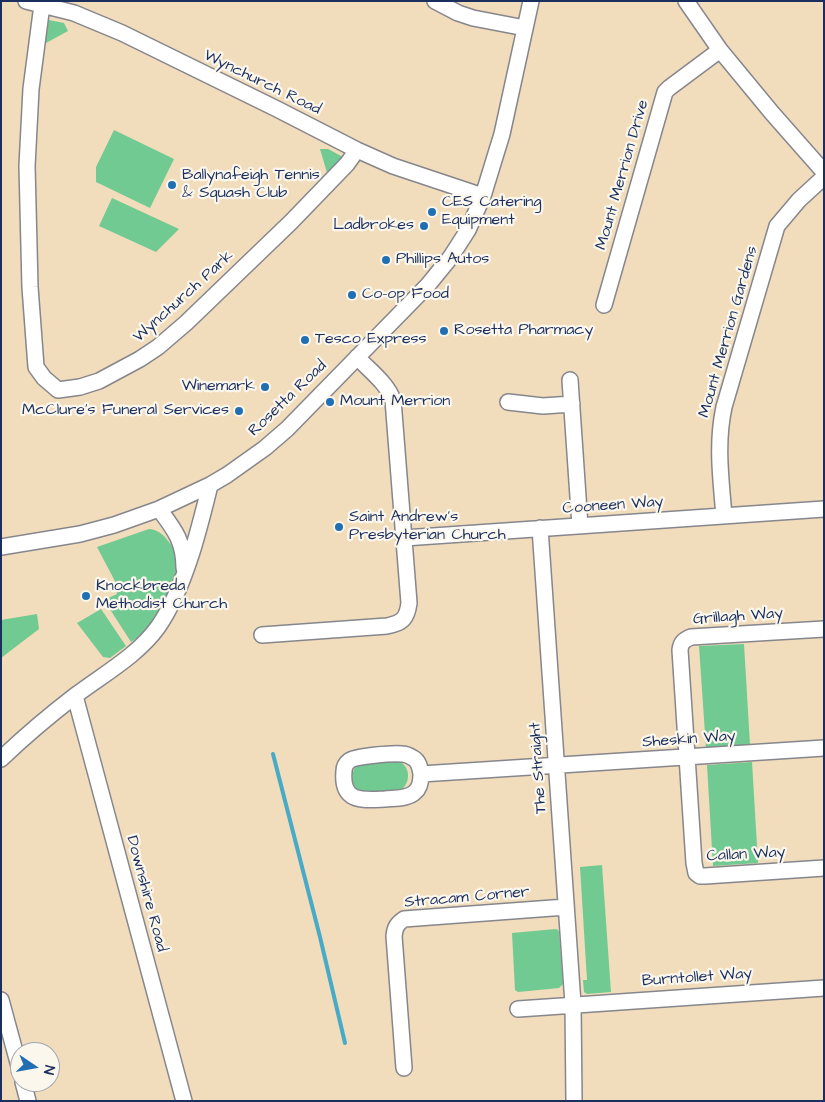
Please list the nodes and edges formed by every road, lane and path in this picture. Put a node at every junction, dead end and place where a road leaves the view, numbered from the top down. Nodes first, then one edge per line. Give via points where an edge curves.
1 (26, 1) edge
2 (434, 1) edge
3 (531, 1) edge
4 (686, 1) edge
5 (42, 5) junction
6 (525, 28) junction
7 (720, 50) junction
8 (357, 150) junction
9 (824, 172) edge
10 (824, 177) edge
11 (483, 196) junction
12 (604, 305) dead end
13 (357, 357) junction
14 (570, 380) dead end
15 (508, 402) dead end
16 (572, 404) junction
17 (210, 484) junction
18 (159, 508) junction
19 (824, 509) edge
20 (724, 516) junction
21 (201, 524) junction
22 (580, 526) junction
23 (540, 528) junction
24 (174, 529) junction
25 (404, 538) junction
26 (1, 547) edge
27 (184, 574) junction
28 (824, 628) edge
29 (262, 634) dead end
30 (75, 696) junction
31 (824, 748) edge
32 (687, 758) junction
33 (1, 759) edge
34 (556, 766) junction
35 (421, 774) junction
36 (824, 868) edge
37 (566, 907) junction
38 (824, 988) edge
39 (1, 1000) edge
40 (573, 1004) junction
41 (518, 1008) dead end
42 (12, 1042) edge
43 (404, 1068) dead end
44 (184, 1101) edge
45 (574, 1101) edge

1 - 5 street, Wynchurch Road
2 - 6 street via 458,14
3 - 6 street, Rosetta Road
4 - 7 street
5 - 8 street, Wynchurch Road via 122,33
5 - 8 street, Wynchurch Park via 31,88 27,166 30,287 36,367 58,390 100,381 158,347 291,222
6 - 11 street, Rosetta Road via 502,134
7 - 9 street
7 - 12 street, Mount Merrion Drive via 665,92
8 - 11 street, Wynchurch Road via 392,166
10 - 20 street, Mount Merrion Gardens via 777,226 726,398 719,440
11 - 13 street, Rosetta Road via 468,230 447,262
13 - 17 street, Rosetta Road via 287,429 227,475
13 - 25 street via 384,384 393,400
14 - 16 street
15 - 16 street via 543,406
16 - 22 street
17 - 18 street, Rosetta Road
17 - 21 street
18 - 24 street
18 - 26 street, Rosetta Road via 80,534
19 - 20 street, Cooneen Way
20 - 22 street, Cooneen Way
21 - 24 street via 188,530
21 - 27 street
22 - 23 street, Cooneen Way
23 - 25 street, Cooneen Way
23 - 34 street, The Straight
24 - 27 street via 181,543
25 - 29 street via 409,603 408,614 402,620 386,626
27 - 30 street via 158,627 144,643
28 - 32 street, Grillagh Way via 684,640 680,650
30 - 33 street
30 - 44 street, Downshire Road
31 - 32 street, Sheskin Way
32 - 34 street, Sheskin Way
32 - 36 street, Callan Way via 696,873 705,876
34 - 35 street, Sheskin Way
34 - 37 street, The Straight
35 - 35 street via 416,792 406,797 358,799 347,791 344,784 345,765 360,756 402,754 413,758
37 - 40 street, The Straight
37 - 43 street, Stracam Corner via 404,919 399,922 394,936
38 - 40 street, Burntollet Way
39 - 42 street
40 - 41 street
40 - 45 street, The Straight

